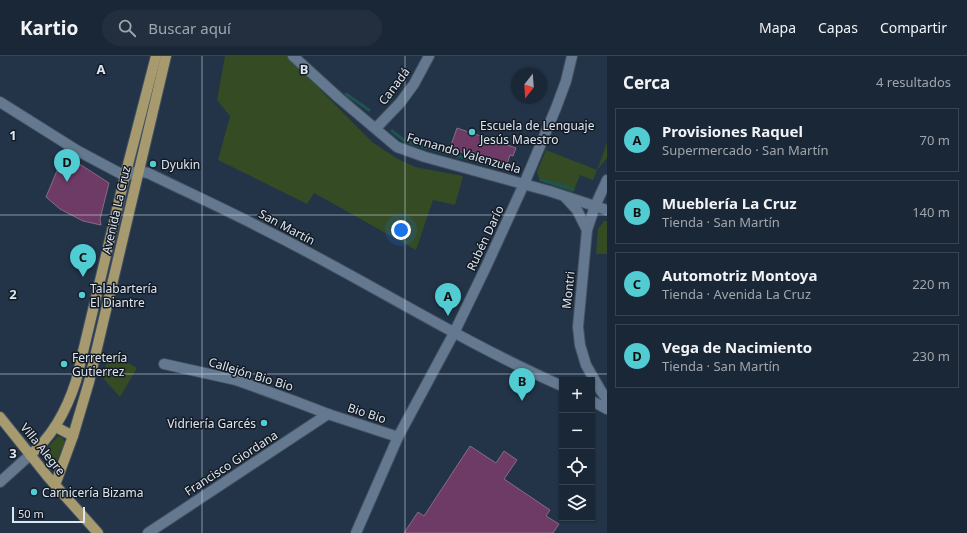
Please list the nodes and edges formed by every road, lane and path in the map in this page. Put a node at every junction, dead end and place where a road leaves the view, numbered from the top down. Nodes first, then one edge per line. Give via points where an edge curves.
1 (156, 56) edge
2 (166, 56) edge
3 (292, 56) edge
4 (429, 56) edge
5 (572, 56) edge
6 (0, 102) edge
7 (376, 128) junction
8 (138, 171) junction
9 (125, 176) junction
10 (607, 180) edge
11 (524, 184) junction
12 (564, 196) junction
13 (595, 206) junction
14 (607, 210) edge
15 (587, 230) junction
16 (454, 333) junction
17 (164, 364) dead end
18 (590, 377) edge
19 (595, 383) edge
20 (559, 385) edge
21 (607, 399) edge
22 (595, 402) edge
23 (607, 408) edge
24 (328, 414) junction
25 (0, 417) edge
26 (56, 427) junction
27 (73, 436) junction
28 (398, 437) junction
29 (30, 455) junction
30 (0, 482) edge
31 (55, 485) junction
32 (98, 533) edge
33 (148, 533) edge
34 (356, 533) edge

1 - 9 main road, Avenida La Cruz
2 - 8 main road, Avenida La Cruz
3 - 7 street, Fernando Valenzuela
4 - 7 street, Canadá via 400,103
5 - 11 street, Rubén Darío via 556,108
6 - 9 street via 78,151
7 - 11 street, Fernando Valenzuela via 397,147 409,152
8 - 9 street
8 - 16 street, San Martín via 148,172 273,234
8 - 27 main road, Avenida La Cruz via 89,382
9 - 26 main road, Avenida La Cruz via 76,381
10 - 13 street, Montri
11 - 12 street, Fernando Valenzuela
11 - 16 street, Rubén Darío
12 - 13 street, Fernando Valenzuela
12 - 15 street via 577,210
13 - 14 street, Fernando Valenzuela
13 - 15 street, Montri
15 - 18 street, Montri via 578,327 582,355
16 - 20 street, San Martín
16 - 28 street, Rubén Darío
17 - 24 street, Callejón Bio Bio via 236,380
19 - 21 street, Montri
22 - 23 street
24 - 28 street, Bio Bio
24 - 33 street, Francisco Giordana
25 - 29 main road, Villa Alegre
26 - 27 main road
26 - 29 main road, Avenida La Cruz
27 - 31 main road, Avenida La Cruz
28 - 34 street, Rubén Darío
29 - 30 street
29 - 31 main road, Villa Alegre
31 - 32 main road, Villa Alegre

